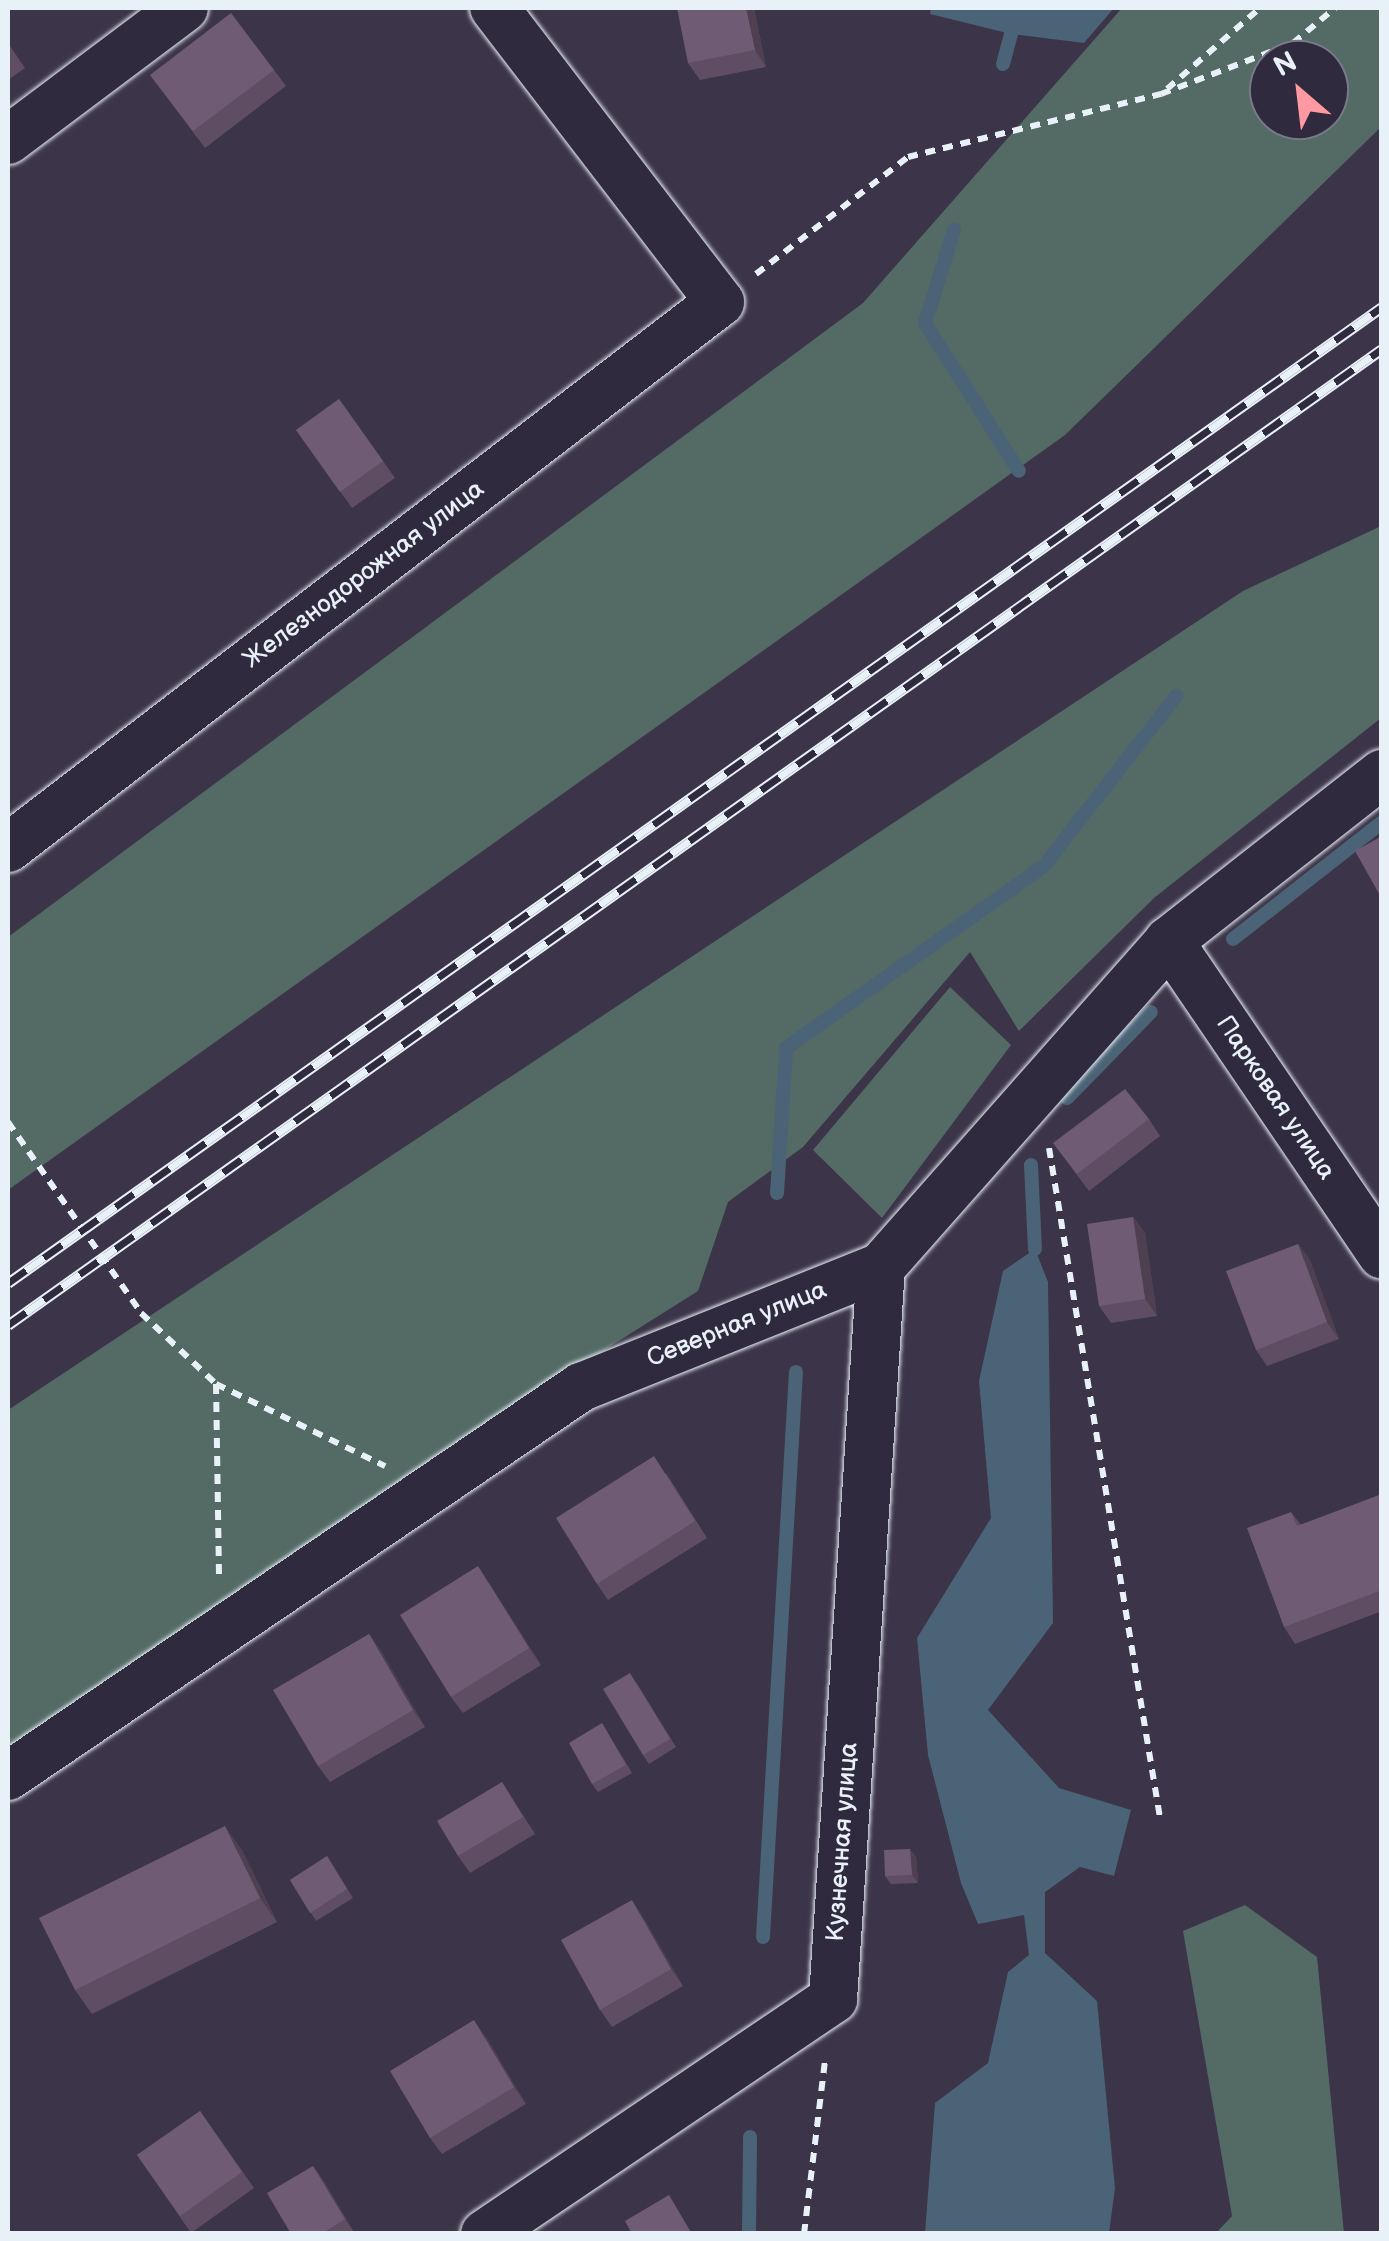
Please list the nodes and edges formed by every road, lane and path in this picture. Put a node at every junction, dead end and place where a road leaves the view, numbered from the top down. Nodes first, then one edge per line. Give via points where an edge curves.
1 (184, 8) edge
2 (494, 8) edge
3 (1260, 8) edge
4 (1335, 8) edge
5 (1161, 94) junction
6 (8, 140) edge
7 (720, 302) junction
8 (1382, 774) edge
9 (8, 848) edge
10 (1169, 941) junction
11 (1038, 1083) junction
12 (8, 1122) edge
13 (1382, 1255) edge
14 (881, 1267) junction
15 (216, 1384) junction
16 (425, 1493) junction
17 (220, 1632) junction
18 (8, 1776) edge
19 (1160, 1818) dead end
20 (833, 1999) junction
21 (485, 2234) edge
22 (804, 2234) edge

1 - 6 street
2 - 7 street
3 - 5 path
4 - 5 path via 1293,43
5 - 7 path via 908,157
7 - 9 street, Железнодорожная улица
8 - 10 street, Северная улица
10 - 11 street, Северная улица
10 - 13 street, Парковая улица
11 - 14 street, Северная улица
11 - 19 path
12 - 15 path via 140,1313
14 - 16 street, Северная улица via 582,1388
14 - 20 street, Кузнечная улица
15 - 16 path via 365,1453
15 - 17 path
16 - 17 street, Северная улица
17 - 18 street, Северная улица
20 - 21 street
20 - 22 path

